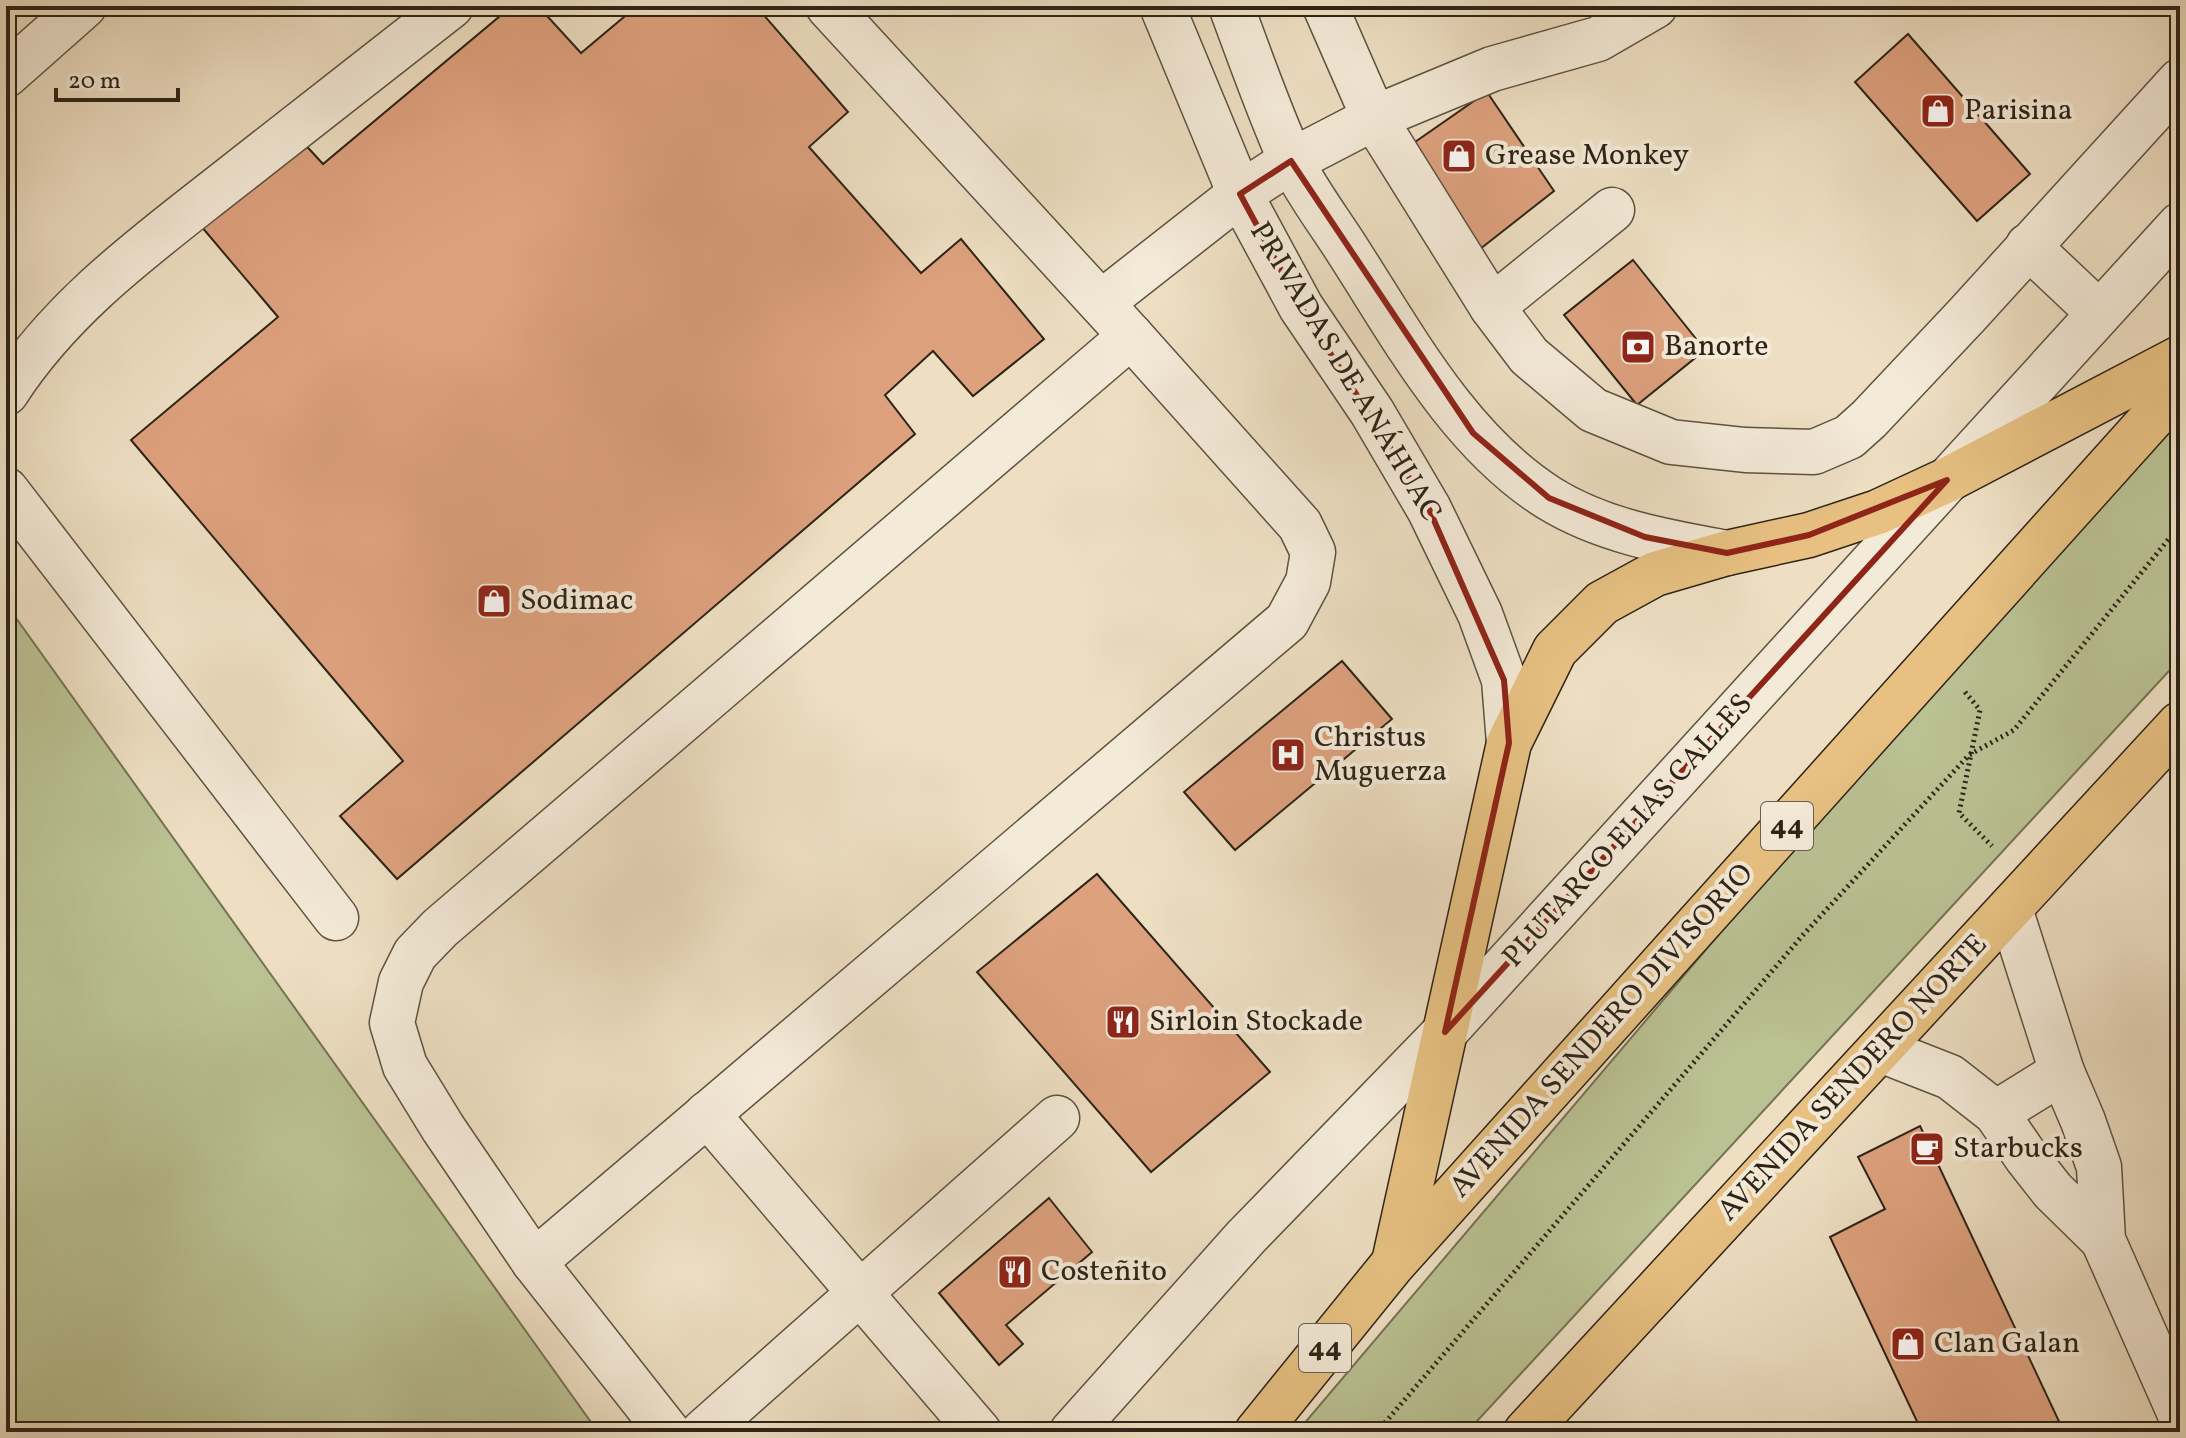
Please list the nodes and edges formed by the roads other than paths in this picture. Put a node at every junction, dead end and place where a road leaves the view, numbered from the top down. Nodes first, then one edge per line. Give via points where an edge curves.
1 (84, 6) edge
2 (451, 6) edge
3 (828, 6) edge
4 (1162, 6) edge
5 (1231, 6) edge
6 (1325, 6) edge
7 (1655, 6) edge
8 (6, 75) edge
9 (2177, 89) edge
10 (1374, 118) junction
11 (1291, 161) junction
12 (1240, 194) junction
13 (1612, 210) dead end
14 (2180, 225) edge
15 (2028, 246) junction
16 (1101, 303) junction
17 (1492, 307) junction
18 (2099, 313) junction
19 (1131, 336) junction
20 (2180, 358) edge
21 (2180, 387) edge
22 (6, 393) edge
23 (1947, 480) junction
24 (6, 490) edge
25 (1727, 553) junction
26 (2180, 724) edge
27 (1509, 743) junction
28 (2010, 909) junction
29 (336, 918) dead end
30 (1445, 1032) junction
31 (1881, 1050) junction
32 (2062, 1072) junction
33 (1996, 1113) junction
34 (707, 1114) junction
35 (1057, 1118) dead end
36 (2103, 1240) junction
37 (534, 1262) junction
38 (1393, 1264) junction
39 (860, 1293) junction
40 (2180, 1414) edge
41 (668, 1432) edge
42 (703, 1432) edge
43 (979, 1432) edge
44 (1072, 1432) edge
45 (1257, 1432) edge
46 (1526, 1432) edge

1 - 8 street
2 - 22 street via 78,304 30,356
3 - 16 street
4 - 12 street, PRIVADAS DE ANÁHUAC
5 - 11 street
6 - 10 street
7 - 10 street via 1598,39 1492,69
9 - 15 street
10 - 11 street
10 - 17 street
11 - 12 street
11 - 25 street via 1413,352 1473,433 1509,467 1549,498 1595,521
12 - 16 street
12 - 27 street, PRIVADAS DE ANÁHUAC via 1301,307 1372,412 1435,522 1480,614 1504,680
13 - 17 street
14 - 18 street, PLUTARCO ELIAS CALLES
15 - 17 street via 1869,419 1849,437 1814,452 1671,442 1593,410 1529,356
15 - 18 street
16 - 19 street
18 - 23 street, PLUTARCO ELIAS CALLES
19 - 34 street via 1300,525 1313,552 1308,582 1287,621
19 - 37 street via 415,954 401,982 392,1023 405,1066
20 - 23 main road
21 - 38 main road, AVENIDA SENDERO DIVISORIO / 44
23 - 25 main road via 1878,512 1809,535
23 - 30 street, PLUTARCO ELIAS CALLES
24 - 29 street
25 - 27 main road via 1655,574 1602,603 1555,650
26 - 28 main road, AVENIDA SENDERO NORTE
27 - 30 main road
28 - 31 main road, AVENIDA SENDERO NORTE
28 - 32 street
30 - 38 main road
30 - 44 street, PLUTARCO ELIAS CALLES via 1246,1237
31 - 33 street via 1950,1077
31 - 46 main road, AVENIDA SENDERO NORTE
32 - 33 street
32 - 36 street via 2099,1167
33 - 36 street via 2053,1191
34 - 37 street
34 - 39 street
35 - 39 street
36 - 40 street
37 - 41 street
38 - 45 main road, AVENIDA SENDERO DIVISORIO / 44
39 - 42 street
39 - 43 street

